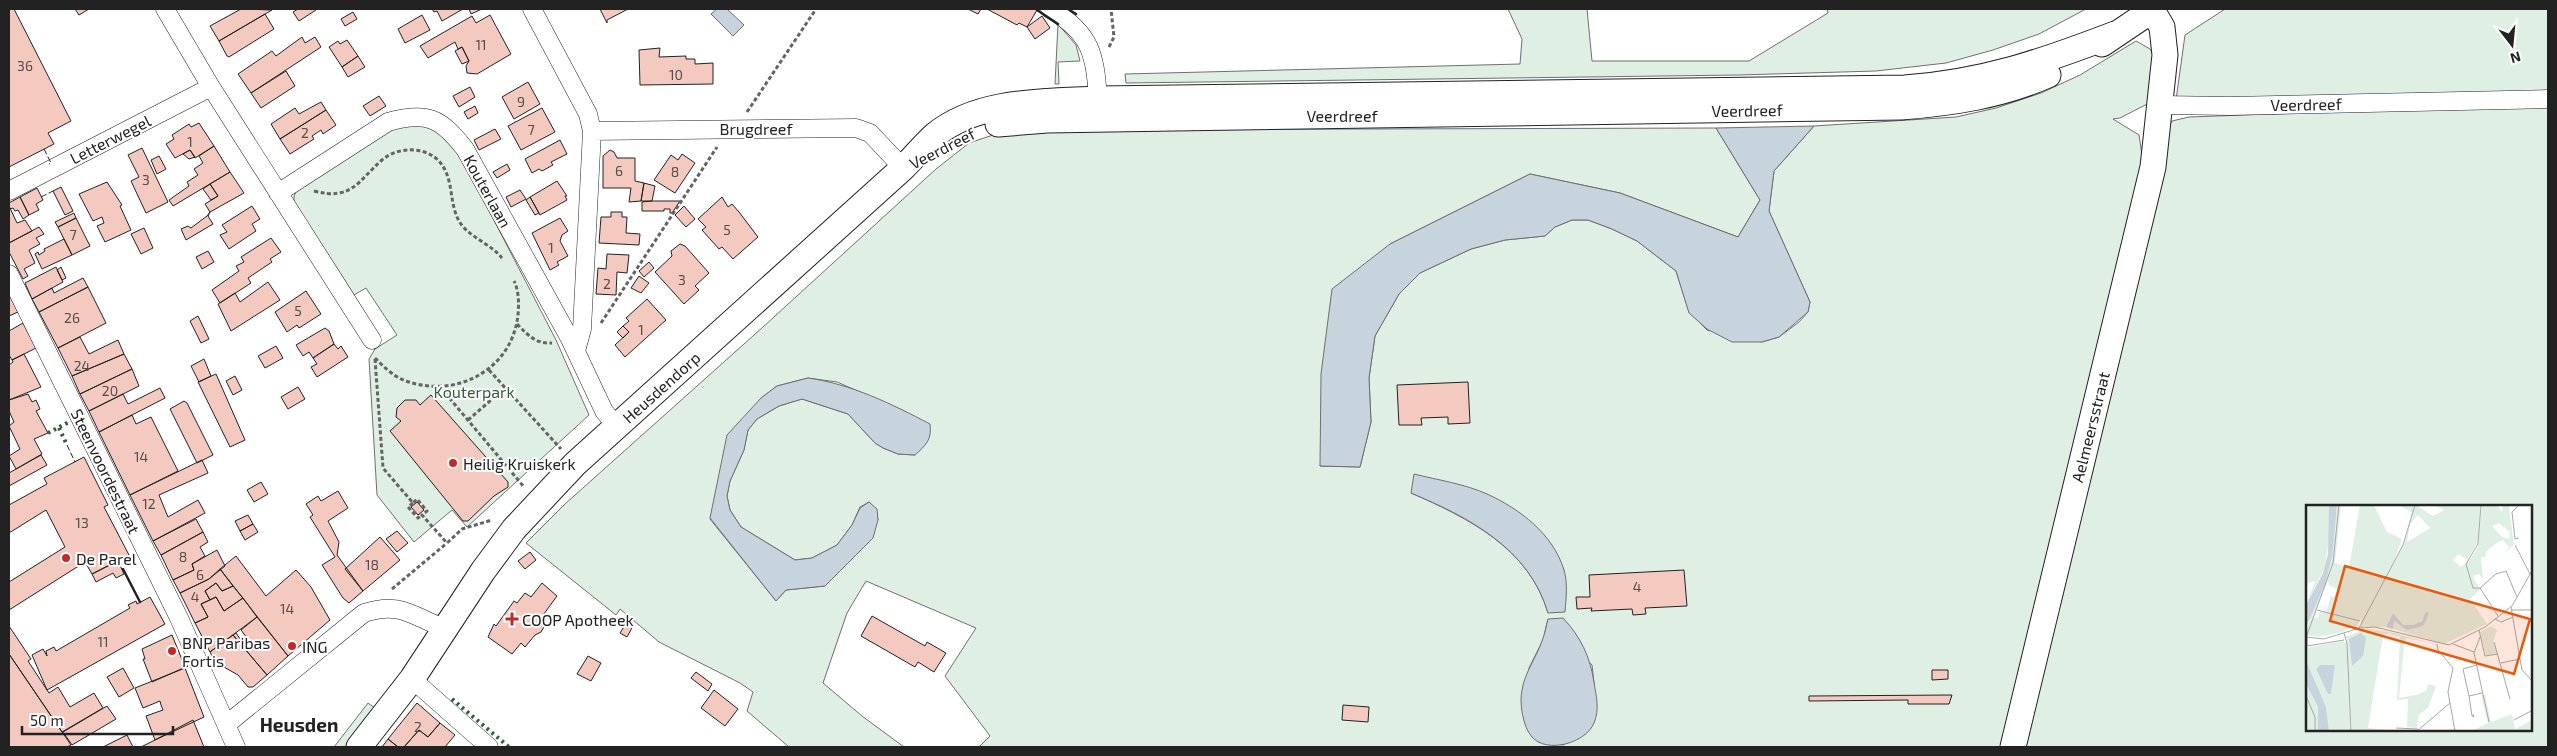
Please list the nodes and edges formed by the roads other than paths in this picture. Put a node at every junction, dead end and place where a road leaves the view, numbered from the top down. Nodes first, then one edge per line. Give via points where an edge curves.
1 (166, 9) edge
2 (532, 9) edge
3 (1050, 9) edge
4 (2153, 10) edge
5 (211, 87) junction
6 (2548, 99) edge
7 (2161, 105) junction
8 (1098, 109) junction
9 (592, 131) junction
10 (903, 168) junction
11 (9, 191) edge
12 (278, 193) junction
13 (9, 274) edge
14 (372, 340) road end
15 (573, 345) junction
16 (617, 427) junction
17 (444, 628) junction
18 (412, 679) junction
19 (227, 724) junction
20 (236, 747) edge
21 (359, 747) edge
22 (489, 747) edge
23 (2013, 747) edge

1 - 5 street
2 - 9 street via 588,114
3 - 8 street via 1068,19 1083,34 1093,56
4 - 7 main road, Veerdreef via 2165,41
4 - 8 main road, Veerdreef via 2115,34 2033,64 1946,85 1555,104
5 - 11 street, Letterwegel
5 - 12 street
6 - 7 street, Veerdreef
7 - 23 main road, Aelmeersstraat via 2153,167
8 - 10 main road, Veerdreef via 984,127 957,136
9 - 10 street, Brugdreef via 856,128 870,133
9 - 15 street via 582,329
10 - 16 main road, Heusdendorp
12 - 14 street
12 - 15 street, Kouterlaan via 388,122 422,116 437,120 450,129 465,149
13 - 19 street, Steenvoordestraat via 179,618
15 - 16 street, Kouterlaan via 604,411
16 - 17 main road, Heusdendorp via 575,464 514,529
17 - 18 main road, Heusdendorp
17 - 19 street via 395,607 372,610
18 - 21 main road, Heusdendorp
18 - 22 street
19 - 20 street

